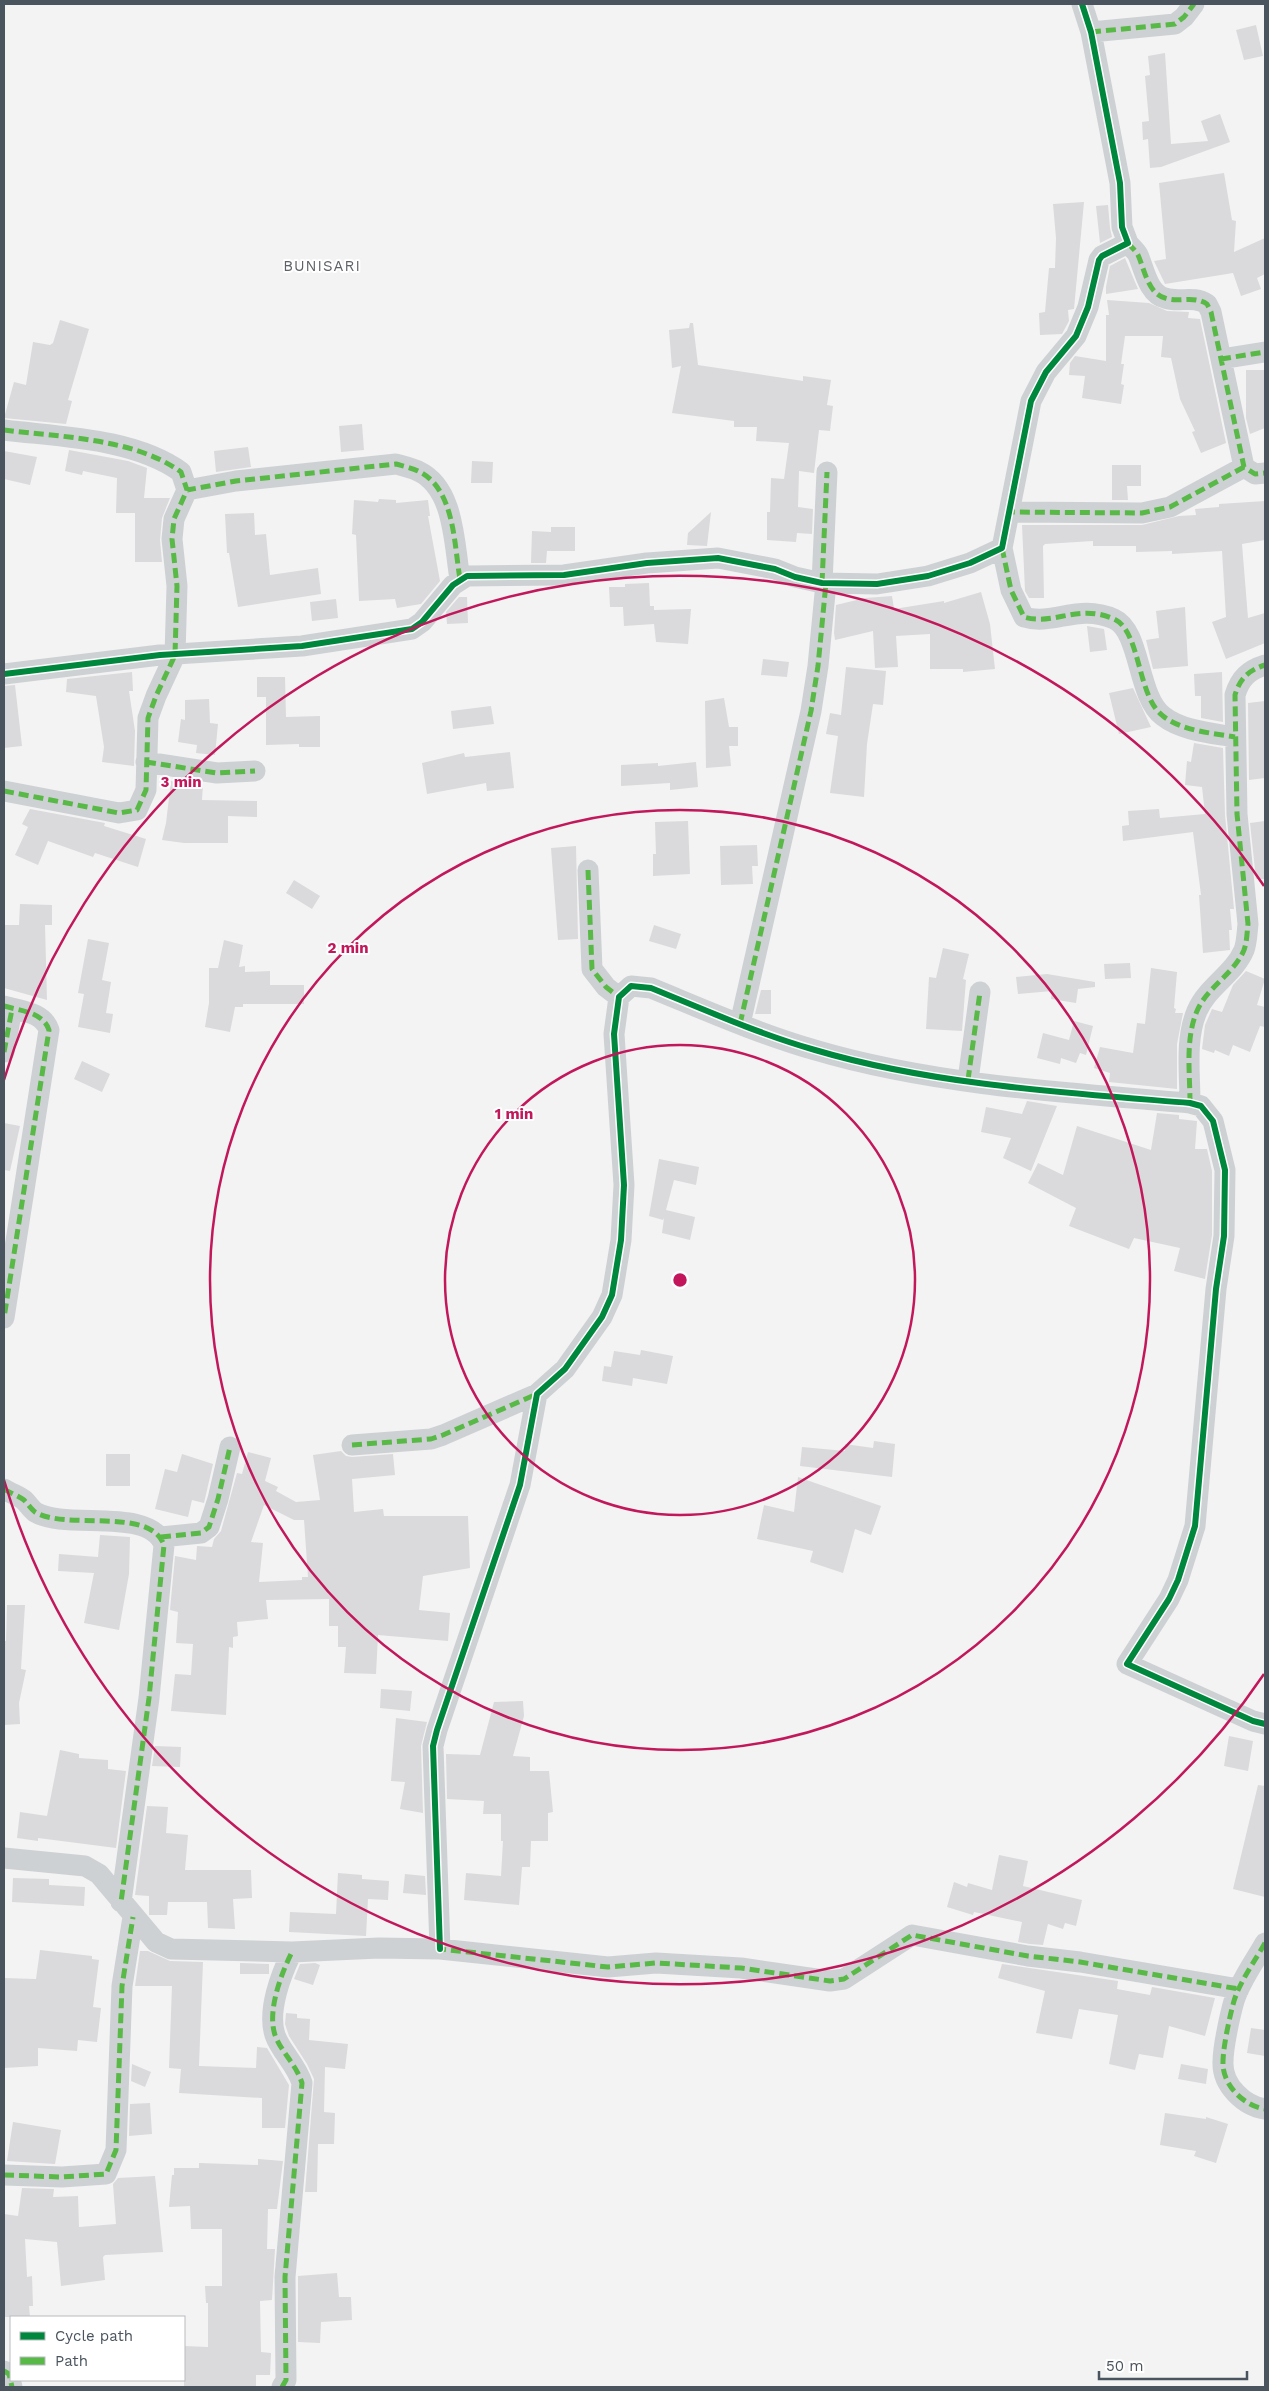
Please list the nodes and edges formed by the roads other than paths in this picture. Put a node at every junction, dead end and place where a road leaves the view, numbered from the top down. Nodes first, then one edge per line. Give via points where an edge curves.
1 (1082, 4) edge
2 (1194, 4) edge
3 (1091, 32) junction
4 (1128, 244) junction
5 (1265, 352) edge
6 (1221, 359) junction
7 (4, 430) edge
8 (1244, 467) junction
9 (827, 472) dead end
10 (1265, 473) edge
11 (187, 490) junction
12 (1009, 512) junction
13 (1002, 548) junction
14 (460, 579) junction
15 (824, 583) junction
16 (175, 654) junction
17 (1265, 665) edge
18 (4, 674) edge
19 (1236, 737) junction
20 (146, 762) junction
21 (255, 771) dead end
22 (4, 793) edge
23 (588, 870) dead end
24 (980, 992) dead end
25 (619, 997) junction
26 (8, 1008) edge
27 (740, 1024) junction
28 (4, 1052) edge
29 (968, 1080) junction
30 (1190, 1102) junction
31 (4, 1318) edge
32 (537, 1394) junction
33 (352, 1445) dead end
34 (230, 1447) dead end
35 (4, 1489) edge
36 (161, 1537) junction
37 (1265, 1724) edge
38 (4, 1858) edge
39 (127, 1909) junction
40 (1265, 1943) edge
41 (440, 1948) junction
42 (292, 1952) junction
43 (1240, 1989) junction
44 (1265, 2109) edge
45 (4, 2175) edge
46 (282, 2387) edge

1 - 3 street
2 - 3 street via 1175,24
3 - 4 street via 1120,183 1122,227
4 - 6 street via 1137,253 1151,285 1160,295 1195,299 1207,304
4 - 12 street via 1099,260 1088,307 1076,336 1046,372 1031,401
5 - 6 street
6 - 8 street
7 - 11 street via 87,439 155,455 181,472
8 - 10 street via 1255,474
8 - 12 street via 1170,507 1142,513
9 - 15 street
11 - 14 street via 236,481 396,464 420,472 443,494
11 - 16 street via 174,519 173,532 177,586
12 - 13 street
13 - 15 street via 970,563 928,576 877,584
13 - 19 street via 1011,590 1024,617 1040,619 1090,612 1116,620 1125,630 1135,653 1152,705 1162,716 1189,728
14 - 15 street via 467,576 564,575 648,563 718,558
14 - 16 street via 412,629 302,646
15 - 27 street via 811,711
16 - 18 street
16 - 20 street via 148,718
17 - 19 street via 1252,669 1237,687
19 - 30 street via 1237,814 1247,937 1244,951 1212,987 1197,1011 1190,1042
20 - 21 street via 217,773
20 - 22 street via 146,790 138,810 119,813
23 - 25 street via 592,969
24 - 29 street
25 - 27 street via 624,989 642,986
25 - 32 street via 614,1034 624,1185 621,1240 612,1295 602,1317 565,1369
26 - 28 street
26 - 31 street via 37,1016 46,1021 49,1030
27 - 29 street via 815,1050
29 - 30 street
30 - 37 street via 1202,1106 1213,1121 1225,1170 1224,1236 1216,1288 1196,1517 1187,1553 1169,1599 1127,1664
32 - 33 street via 444,1436
32 - 41 street via 520,1485 433,1746
34 - 36 street via 209,1527 201,1533
35 - 36 street via 23,1499 35,1512 70,1521 126,1522 147,1528
36 - 39 street via 164,1545
38 - 39 street via 85,1866 99,1874
39 - 42 street via 156,1942 171,1948
39 - 45 street via 116,2150 106,2174 62,2177
40 - 43 street
41 - 42 street
41 - 43 street via 608,1967 656,1963 733,1967 830,1981 844,1979 912,1935
42 - 46 street via 280,1976 273,2023 276,2037 299,2072 302,2083 285,2277 286,2380
43 - 44 street via 1234,2001 1222,2063 1238,2097 1252,2107

